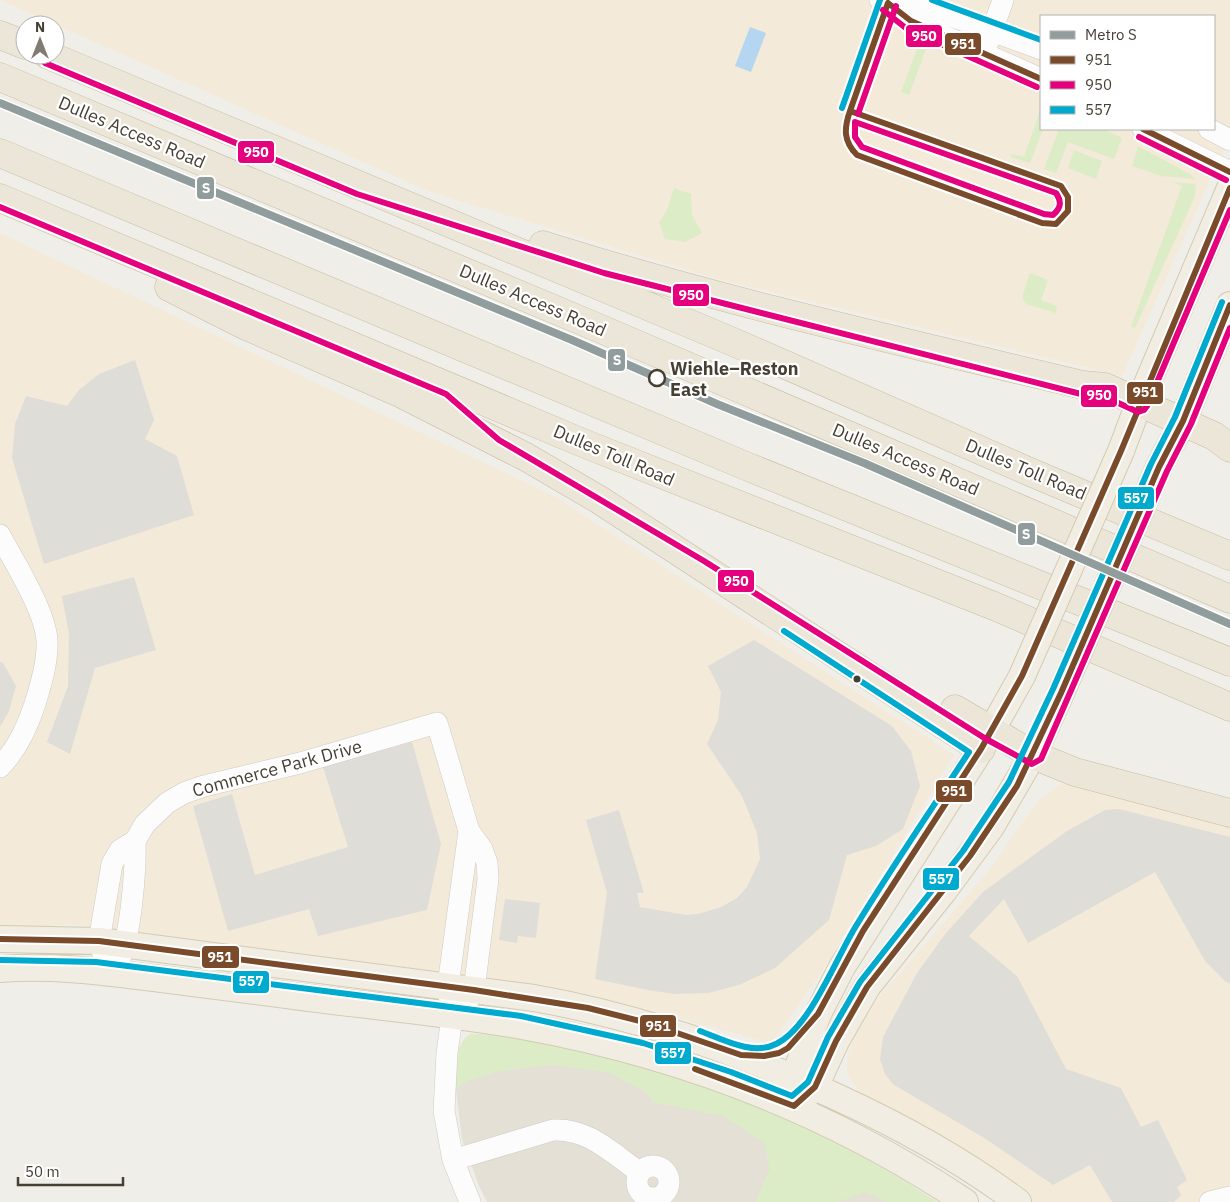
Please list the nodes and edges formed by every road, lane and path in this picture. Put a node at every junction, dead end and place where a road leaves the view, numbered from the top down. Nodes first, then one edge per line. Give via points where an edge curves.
1 (1003, 0) edge
2 (884, 1) edge
3 (992, 31) junction
4 (0, 35) edge
5 (15, 41) edge
6 (1040, 49) edge
7 (984, 52) junction
8 (65, 62) edge
9 (0, 77) edge
10 (1040, 79) edge
11 (1145, 130) edge
12 (1211, 130) edge
13 (1230, 140) edge
14 (0, 153) edge
15 (1230, 172) edge
16 (360, 186) junction
17 (1230, 188) edge
18 (0, 198) edge
19 (25, 209) junction
20 (1230, 305) edge
21 (451, 386) junction
22 (1139, 403) junction
23 (1183, 421) junction
24 (1230, 448) edge
25 (0, 535) edge
26 (1230, 556) edge
27 (1230, 599) edge
28 (1230, 662) edge
29 (1230, 707) edge
30 (986, 740) junction
31 (1033, 755) junction
32 (0, 766) edge
33 (1230, 813) edge
34 (470, 830) junction
35 (135, 841) junction
36 (0, 939) edge
37 (99, 941) junction
38 (125, 945) junction
39 (0, 969) edge
40 (109, 972) junction
41 (448, 986) junction
42 (474, 990) junction
43 (850, 1013) junction
44 (818, 1014) junction
45 (452, 1017) junction
46 (741, 1055) junction
47 (805, 1082) junction
48 (794, 1106) junction
49 (862, 1108) junction
50 (453, 1160) junction
51 (639, 1172) dead end
52 (1230, 1200) edge
53 (470, 1202) edge
54 (965, 1202) edge
55 (1018, 1202) edge
56 (1210, 1202) edge

1 - 3 street
2 - 3 street via 907,0
2 - 7 street via 911,21
3 - 6 street
3 - 7 street
4 - 5 highway
7 - 10 street
8 - 16 highway, Dulles Toll Road
9 - 27 highway, Dulles Access Road via 640,345
11 - 15 street
12 - 13 street
14 - 28 highway via 755,470
16 - 22 highway via 619,269 1083,385 1105,387
16 - 26 highway, Dulles Toll Road via 731,341
17 - 22 main road
18 - 19 highway, Dulles Toll Road
19 - 21 highway, Dulles Toll Road
19 - 30 highway via 244,325 402,394 526,457
20 - 23 main road
21 - 29 highway, Dulles Toll Road via 727,502 994,606
21 - 30 highway via 503,432 709,554
22 - 23 highway
22 - 30 main road, bridge via 1022,676
23 - 24 highway
23 - 31 main road, bridge via 1159,467
25 - 32 street via 42,618 47,639 41,686 27,729
30 - 31 highway
30 - 44 main road via 863,931
31 - 33 highway via 1075,772
31 - 43 main road via 991,827
34 - 35 street, Commerce Park Drive via 437,723 184,793 155,813
34 - 41 street
34 - 42 street via 482,849 488,879
35 - 37 street, Commerce Park Drive via 120,850 112,864
35 - 38 street via 136,862
36 - 37 main road
37 - 38 main road
37 - 40 street, Commerce Park Drive
38 - 40 street
38 - 41 main road
39 - 40 main road via 62,968
40 - 45 main road
41 - 42 main road
41 - 45 street
42 - 45 street via 464,1008
42 - 46 main road via 588,1008 648,1023
43 - 47 main road
43 - 49 main road via 842,1049 841,1075 848,1094
44 - 46 main road via 797,1039 779,1053
44 - 47 main road
45 - 48 main road via 520,1025 640,1051
45 - 50 street via 444,1111
46 - 47 main road
47 - 48 main road
47 - 49 main road
48 - 54 main road via 873,1146
49 - 55 main road via 964,1164
50 - 51 street via 565,1129 590,1136
50 - 53 street
52 - 56 street

